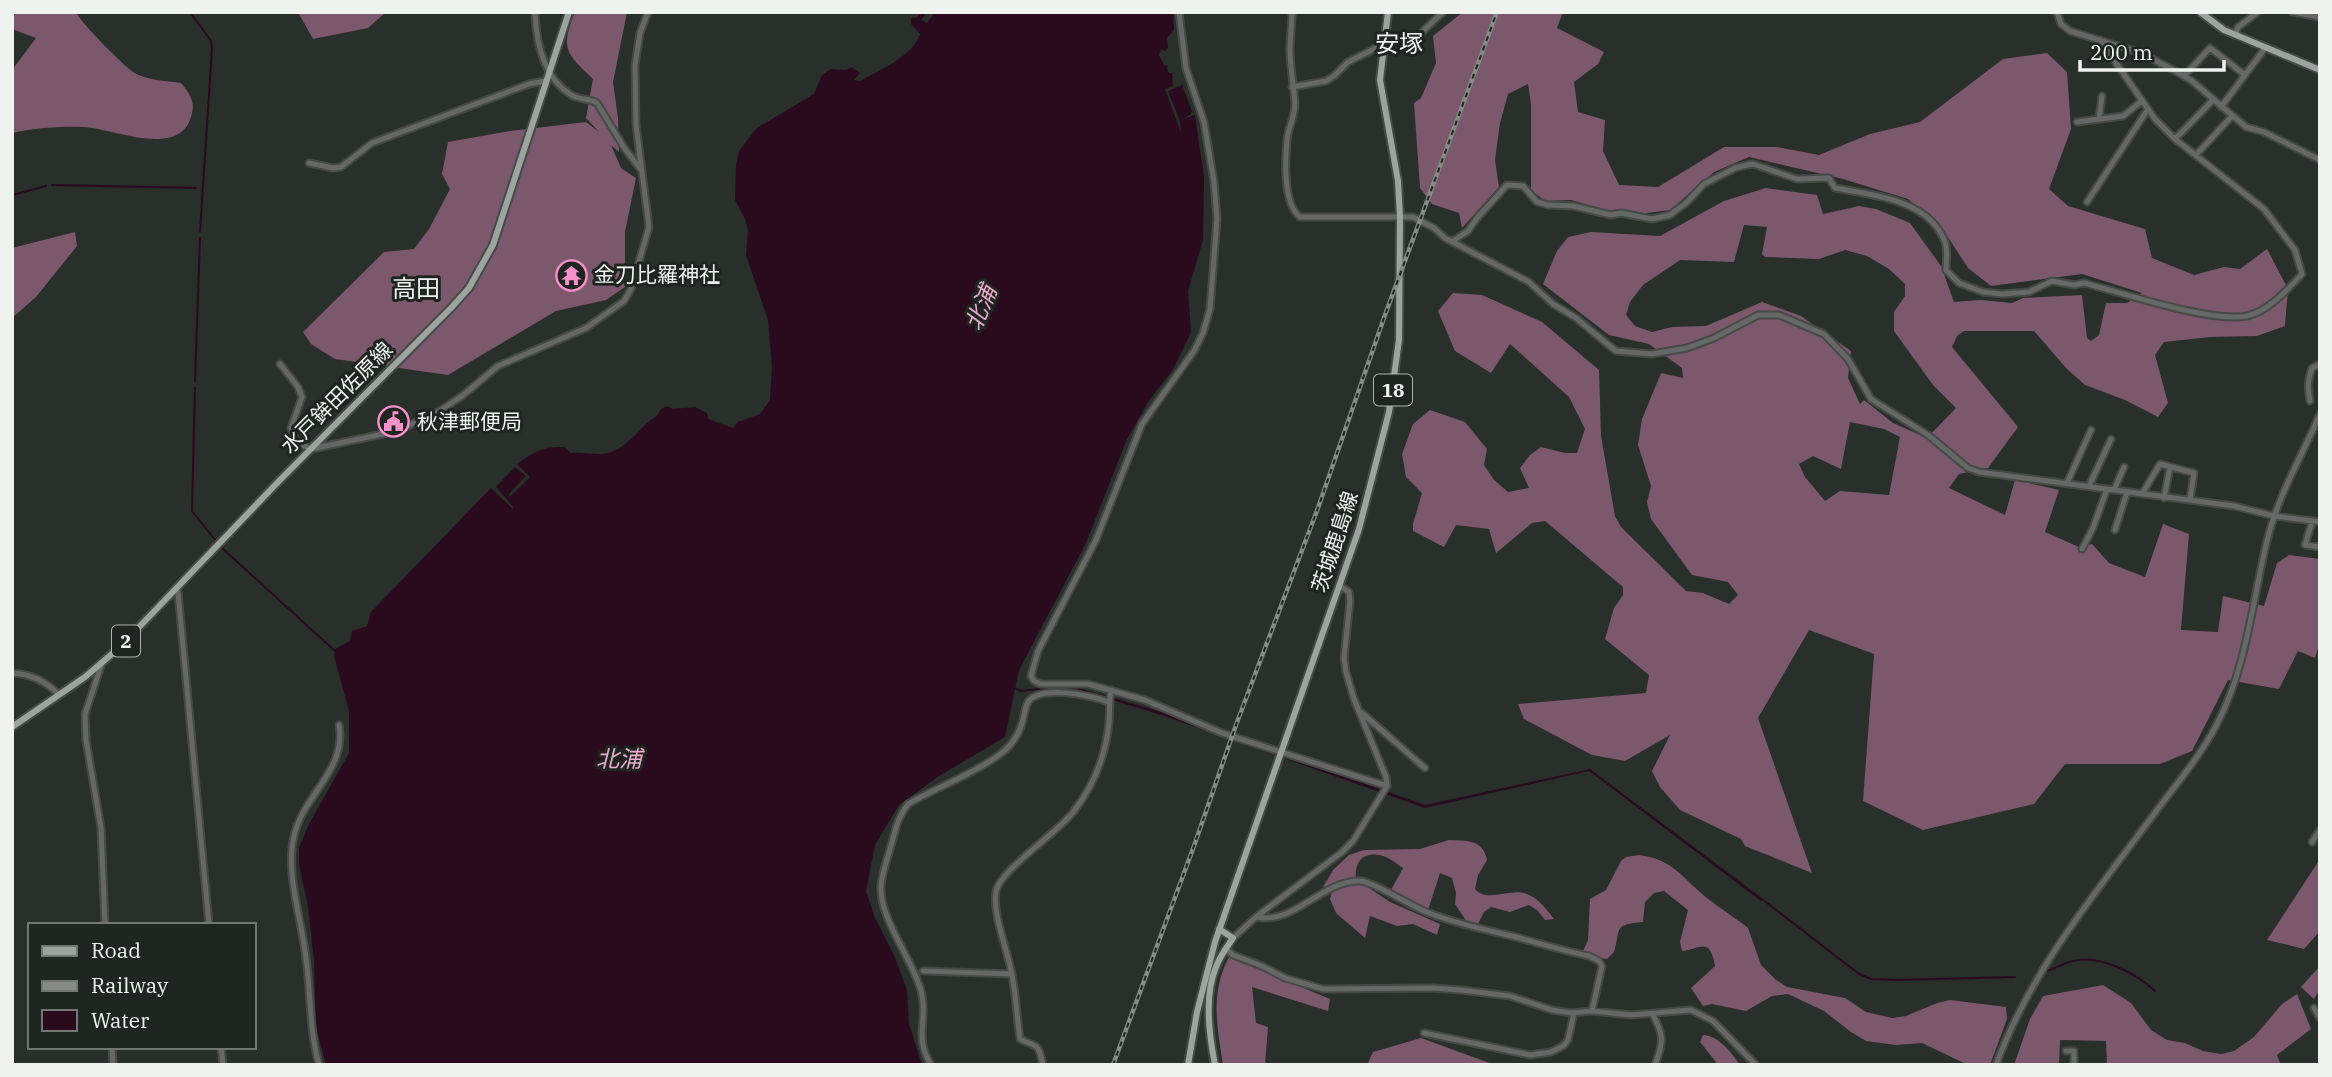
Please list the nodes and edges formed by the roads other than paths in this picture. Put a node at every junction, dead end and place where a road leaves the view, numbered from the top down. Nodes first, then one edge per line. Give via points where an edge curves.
1 (535, 12) edge
2 (569, 12) edge
3 (648, 12) edge
4 (1179, 12) edge
5 (1292, 12) edge
6 (1388, 12) edge
7 (1443, 12) edge
8 (2057, 12) edge
9 (2200, 12) edge
10 (2258, 12) edge
11 (2291, 12) edge
12 (2320, 17) edge
13 (2235, 35) junction
14 (2100, 40) junction
15 (1383, 44) junction
16 (2266, 47) junction
17 (549, 69) junction
18 (2320, 71) edge
19 (2245, 75) junction
20 (2184, 76) junction
21 (545, 81) junction
22 (1292, 87) junction
23 (2102, 96) dead end
24 (2213, 100) junction
25 (2142, 102) junction
26 (2221, 107) junction
27 (2148, 109) junction
28 (2232, 116) junction
29 (2099, 119) junction
30 (2077, 122) dead end
31 (2175, 139) junction
32 (2196, 155) junction
33 (2320, 160) edge
34 (309, 163) dead end
35 (644, 174) junction
36 (2087, 202) dead end
37 (1400, 217) junction
38 (1453, 241) junction
39 (280, 364) dead end
40 (2320, 365) edge
41 (2310, 401) dead end
42 (2320, 414) edge
43 (2091, 430) dead end
44 (2111, 439) dead end
45 (311, 449) junction
46 (2124, 467) dead end
47 (2170, 467) junction
48 (2067, 483) junction
49 (2089, 486) junction
50 (2106, 489) junction
51 (2114, 490) junction
52 (2127, 492) junction
53 (2142, 494) junction
54 (2164, 498) junction
55 (2190, 500) junction
56 (2274, 516) junction
57 (2312, 522) junction
58 (2320, 522) edge
59 (2115, 530) dead end
60 (2320, 547) edge
61 (2082, 549) dead end
62 (1340, 586) junction
63 (175, 590) junction
64 (102, 663) junction
65 (12, 673) edge
66 (1111, 690) junction
67 (58, 695) junction
68 (1108, 702) junction
69 (1360, 711) junction
70 (340, 725) dead end
71 (12, 727) edge
72 (1281, 753) junction
73 (1425, 768) dead end
74 (1385, 790) junction
75 (2320, 830) edge
76 (2312, 842) dead end
77 (1256, 917) junction
78 (105, 923) edge
79 (208, 923) edge
80 (1219, 929) junction
81 (1233, 938) junction
82 (1226, 949) junction
83 (923, 971) dead end
84 (1012, 974) junction
85 (2314, 1008) dead end
86 (1592, 1011) junction
87 (1197, 1012) junction
88 (1210, 1013) junction
89 (1570, 1013) junction
90 (1652, 1013) junction
91 (2320, 1018) edge
92 (1424, 1034) dead end
93 (2066, 1051) dead end
94 (319, 1065) edge
95 (931, 1065) edge
96 (1043, 1065) edge
97 (1188, 1065) edge
98 (1214, 1065) edge
99 (1656, 1065) edge
100 (1756, 1065) edge
101 (1996, 1065) edge
102 (2074, 1065) edge

1 - 17 street via 538,48
2 - 17 main road, 水戸鉾田佐原線 / 2
3 - 35 street via 635,65 636,125
4 - 66 street via 1186,68 1204,122 1214,182 1217,219 1210,309 1194,351 1142,424 1096,540 1038,651 1031,676 1041,684
5 - 22 street
6 - 15 main road, 茨城鹿島線 / 18
7 - 15 street via 1419,35
8 - 14 street via 2065,28
9 - 13 main road
10 - 13 street via 2238,27
11 - 12 street
13 - 16 main road
14 - 20 street via 2141,53
14 - 25 street
15 - 22 street via 1326,81
15 - 37 main road, 茨城鹿島線 / 18 via 1380,80
16 - 18 main road
16 - 19 street
17 - 21 main road, 水戸鉾田佐原線 / 2
17 - 35 street via 571,95 600,106
19 - 20 street via 2210,48
19 - 26 street
20 - 24 street
21 - 34 street via 372,143 341,167
21 - 45 main road, 水戸鉾田佐原線 / 2 via 493,244 468,288
22 - 37 street via 1294,114 1287,138 1287,173 1295,213 1300,217
23 - 29 street
24 - 26 street
24 - 31 street
25 - 27 street
25 - 29 street via 2123,116
26 - 28 street
27 - 31 street
27 - 36 street
28 - 32 street
28 - 33 street via 2246,127
29 - 30 street
31 - 32 street
32 - 38 street via 2264,209 2295,250 2302,274 2257,312 2231,317 2195,311 2084,283 2052,281 2017,294 1983,292 1959,284 1946,270 1945,243 1922,214 1888,197 1835,188 1829,178 1797,179 1753,164 1718,175 1670,215 1652,219 1548,205 1537,202 1523,186 1507,186 1468,231
35 - 45 street via 646,243 631,289 617,307 586,328 498,366 461,397 411,426
37 - 38 street via 1413,217
37 - 62 main road, 茨城鹿島線 / 18 via 1399,330 1391,402 1368,499
38 - 48 street via 1529,282 1616,351 1652,354 1687,348 1766,314 1799,322 1835,344 1875,403 1928,435 1968,468
39 - 45 street via 302,397 291,428 293,435
40 - 41 street via 2312,368 2307,382
42 - 56 street
43 - 48 street
44 - 49 street
45 - 63 main road, 水戸鉾田佐原線 / 2
46 - 51 street
47 - 53 street via 2160,464
47 - 54 street
47 - 55 street via 2194,474
48 - 49 street
49 - 50 street
50 - 51 street
50 - 61 street
51 - 52 street
52 - 53 street
52 - 59 street
53 - 54 street
54 - 55 street
55 - 56 street
56 - 57 street
56 - 101 street via 2240,668 2222,714 2192,763 2049,958 2020,1006
57 - 58 street
57 - 60 street via 2305,545
62 - 69 street via 1349,592 1345,665
62 - 72 main road, 茨城鹿島線 / 18
63 - 64 main road, 水戸鉾田佐原線 / 2
63 - 79 street via 188,685
64 - 67 main road, 水戸鉾田佐原線 / 2
64 - 78 street via 85,715 101,828
65 - 67 street via 34,677
66 - 68 street
66 - 72 street
67 - 71 main road, 水戸鉾田佐原線 / 2
68 - 84 street via 1102,760 1083,799 1056,831 1006,874 997,889 996,909
68 - 95 street via 1081,693 1033,698 1013,743 998,756 908,804 898,817 882,895 921,991 920,1033
69 - 73 street
69 - 74 street via 1387,777
70 - 94 street via 337,759 300,819 291,849 307,961 311,1033
72 - 74 street
72 - 80 main road, 茨城鹿島線 / 18
74 - 77 street via 1342,852
75 - 76 street
77 - 81 street
77 - 86 street via 1286,913 1342,884 1370,883 1450,921 1599,961 1602,966
80 - 81 main road
80 - 87 main road, 茨城鹿島線 / 18
81 - 82 main road
82 - 88 main road via 1213,975
82 - 89 street via 1285,978 1323,989 1447,989 1510,996
83 - 84 street
84 - 96 street via 1020,1039 1039,1048
85 - 91 street
86 - 89 street
86 - 90 street
87 - 88 street
87 - 97 main road, 茨城鹿島線 / 18
88 - 98 main road
89 - 92 street via 1575,1013 1568,1040 1551,1052 1530,1055
90 - 99 street via 1663,1040
90 - 100 street via 1681,1009 1706,1015
93 - 102 street via 2074,1051

